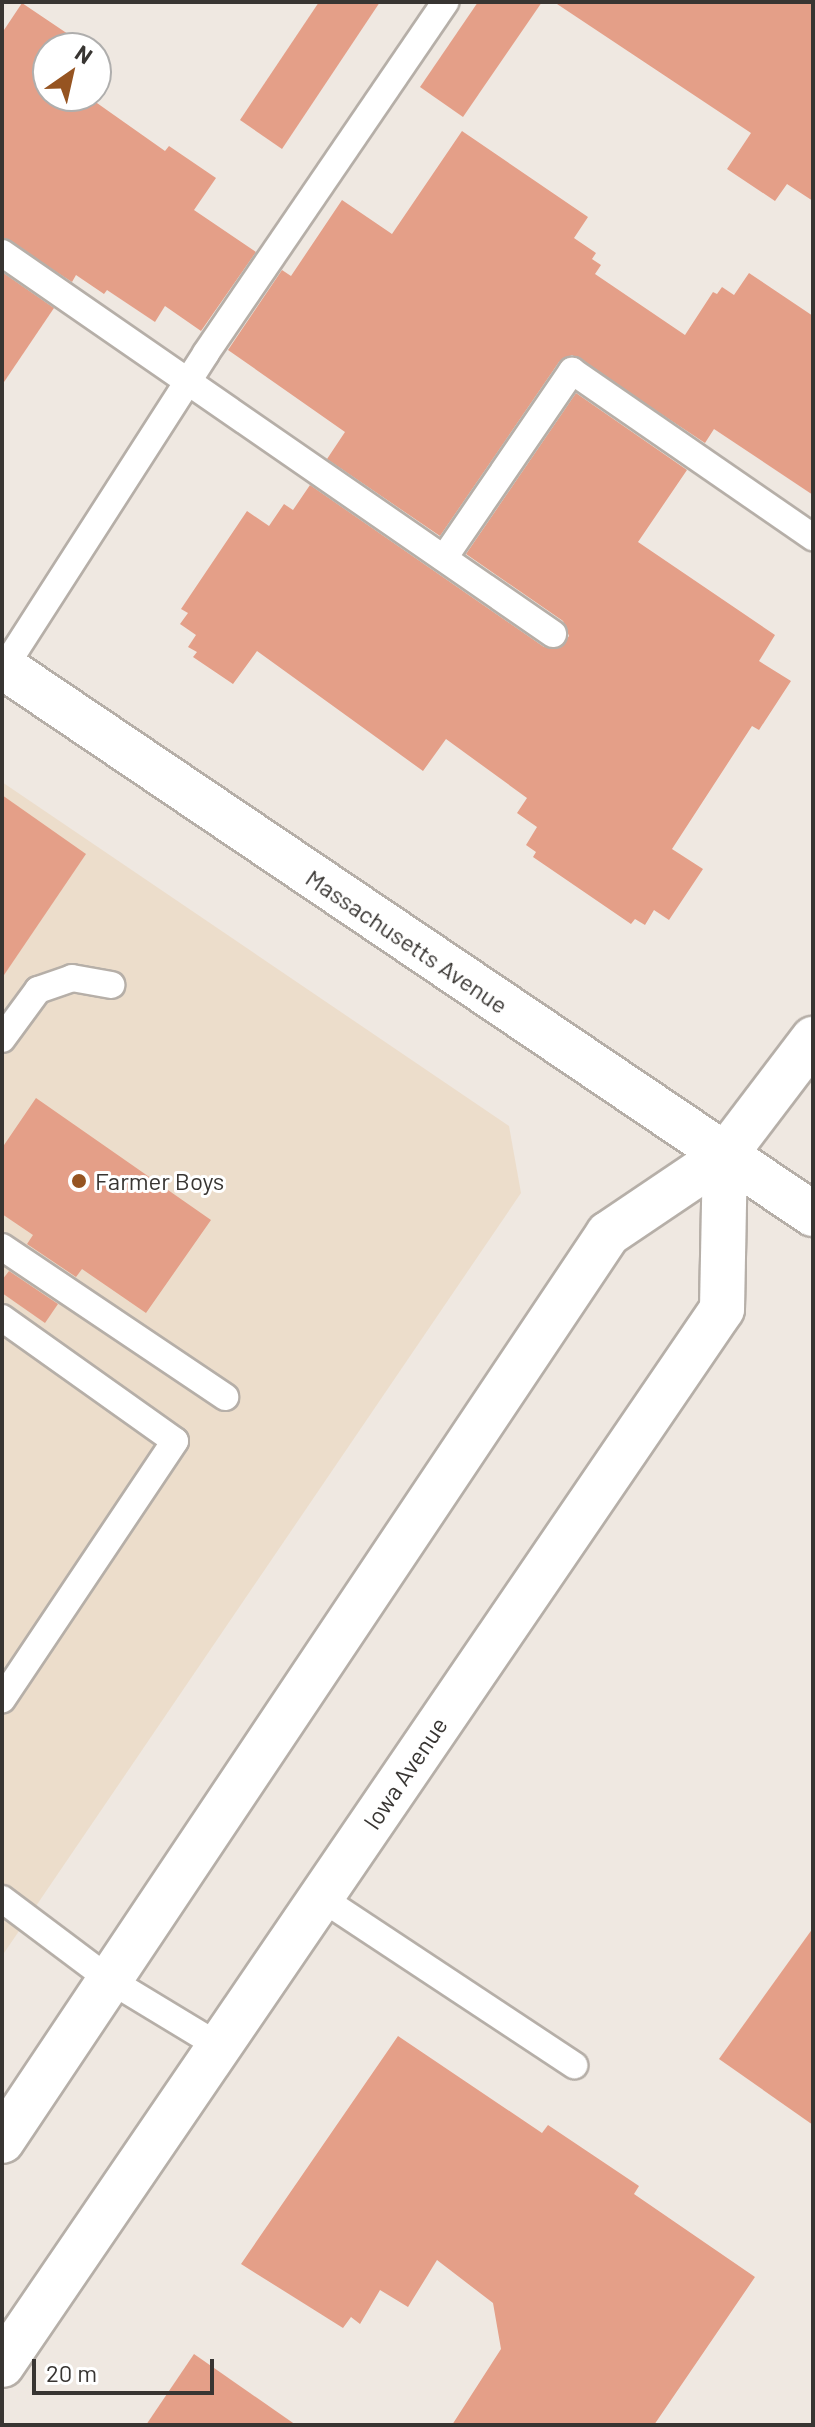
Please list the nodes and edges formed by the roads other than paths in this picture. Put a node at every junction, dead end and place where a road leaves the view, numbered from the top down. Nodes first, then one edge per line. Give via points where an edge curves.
1 (445, 2) edge
2 (2, 253) edge
3 (188, 382) junction
4 (813, 537) edge
5 (444, 558) junction
6 (553, 634) dead end
7 (3, 667) edge
8 (111, 985) dead end
9 (2, 1039) edge
10 (813, 1039) edge
11 (725, 1155) junction
12 (813, 1214) edge
13 (2, 1247) edge
14 (2, 1318) edge
15 (225, 1397) dead end
16 (2, 1699) edge
17 (320, 1897) junction
18 (2, 1899) edge
19 (110, 1980) junction
20 (219, 2046) junction
21 (574, 2065) dead end
22 (2, 2141) edge
23 (2, 2365) edge

1 - 3 lane
2 - 3 lane
3 - 5 lane
3 - 7 lane
4 - 5 lane via 572,371
5 - 6 lane
7 - 11 main road, Massachusetts Avenue
8 - 9 lane via 72,978 38,990
10 - 11 main road
11 - 12 main road, Massachusetts Avenue
11 - 17 main road, Iowa Avenue via 722,1309
11 - 19 main road via 608,1234
13 - 15 lane
14 - 16 lane via 175,1441
17 - 20 main road, Iowa Avenue
17 - 21 lane
18 - 19 lane
19 - 20 lane
19 - 22 main road
20 - 23 main road, Iowa Avenue

